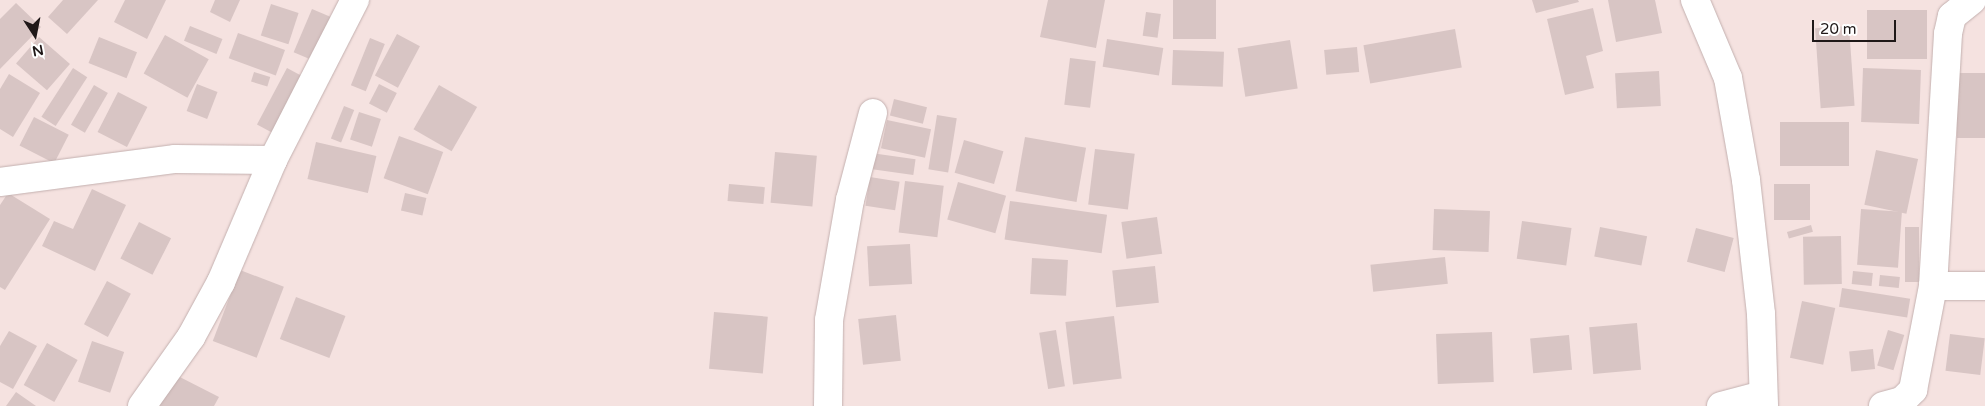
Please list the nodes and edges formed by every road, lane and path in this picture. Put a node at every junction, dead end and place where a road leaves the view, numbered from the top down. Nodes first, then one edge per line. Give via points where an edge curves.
1 (355, 0) edge
2 (1695, 0) edge
3 (1972, 0) edge
4 (873, 113) dead end
5 (273, 160) junction
6 (0, 182) edge
7 (1933, 286) junction
8 (1985, 286) edge
9 (1764, 400) edge
10 (142, 406) edge
11 (828, 406) edge
12 (1721, 406) edge
13 (1883, 406) edge

1 - 5 street
2 - 9 street via 1728,78 1746,180 1760,314
3 - 7 street via 1952,16 1948,34
4 - 11 street via 850,200 829,320
5 - 6 street via 175,159
5 - 10 street via 221,282 191,338
7 - 8 street
7 - 13 street via 1913,390 1902,401
9 - 12 street

